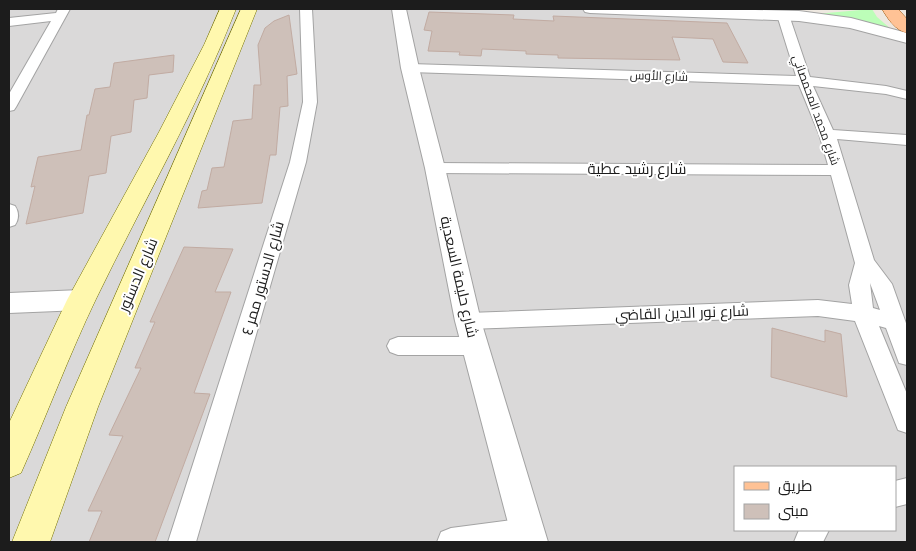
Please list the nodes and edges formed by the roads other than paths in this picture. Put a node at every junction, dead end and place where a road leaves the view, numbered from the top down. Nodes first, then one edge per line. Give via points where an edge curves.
1 (228, 9) edge
2 (249, 9) edge
3 (306, 9) edge
4 (399, 9) edge
5 (590, 9) edge
6 (716, 9) edge
7 (823, 9) edge
8 (890, 9) edge
9 (62, 12) edge
10 (783, 12) edge
11 (9, 22) edge
12 (907, 28) edge
13 (907, 38) edge
14 (410, 68) junction
15 (804, 81) junction
16 (907, 95) edge
17 (9, 107) edge
18 (827, 134) junction
19 (907, 140) edge
20 (435, 168) junction
21 (839, 170) junction
22 (9, 210) edge
23 (9, 221) edge
24 (865, 263) junction
25 (81, 300) junction
26 (9, 303) edge
27 (864, 316) junction
28 (468, 321) junction
29 (894, 321) junction
30 (398, 346) dead end
31 (474, 346) junction
32 (907, 356) edge
33 (907, 422) edge
34 (9, 461) edge
35 (814, 531) edge
36 (530, 537) edge
37 (31, 542) edge
38 (182, 542) edge
39 (451, 542) edge
40 (808, 542) edge

1 - 25 main road via 170,132
2 - 37 main road, شارع الدستور via 82,406
3 - 38 street, شارع الدستور ممر ٤ via 310,102 307,122 295,172
4 - 14 street, شارع حليمة السعدية
5 - 10 street
6 - 10 street
7 - 10 street
8 - 12 main road
9 - 11 street
9 - 17 street
10 - 13 street
10 - 15 street, شارع محمد المحمصاني
14 - 15 street, شارع الأوس
14 - 20 street, شارع حليمة السعدية
15 - 16 street, شارع الأوس
15 - 18 street, شارع محمد المحمصاني
18 - 19 street
18 - 21 street, شارع محمد المحمصاني
20 - 21 street, شارع رشيد عطية
20 - 28 street, شارع حليمة السعدية
21 - 24 street, شارع محمد المحمصاني
22 - 23 street
24 - 27 street, شارع محمد المحمصاني via 859,285
24 - 29 street, شارع محمد المحمصاني via 882,284
25 - 26 street
25 - 34 main road
27 - 28 street, شارع نور الدين القاضي via 818,308
27 - 29 street, شارع نور الدين القاضي
27 - 33 street, شارع محمد المحمصاني
28 - 31 street, شارع حليمة السعدية
29 - 32 street, شارع محمد المحمصاني
30 - 31 street
31 - 36 street, شارع حليمة السعدية
35 - 40 street
36 - 39 street

